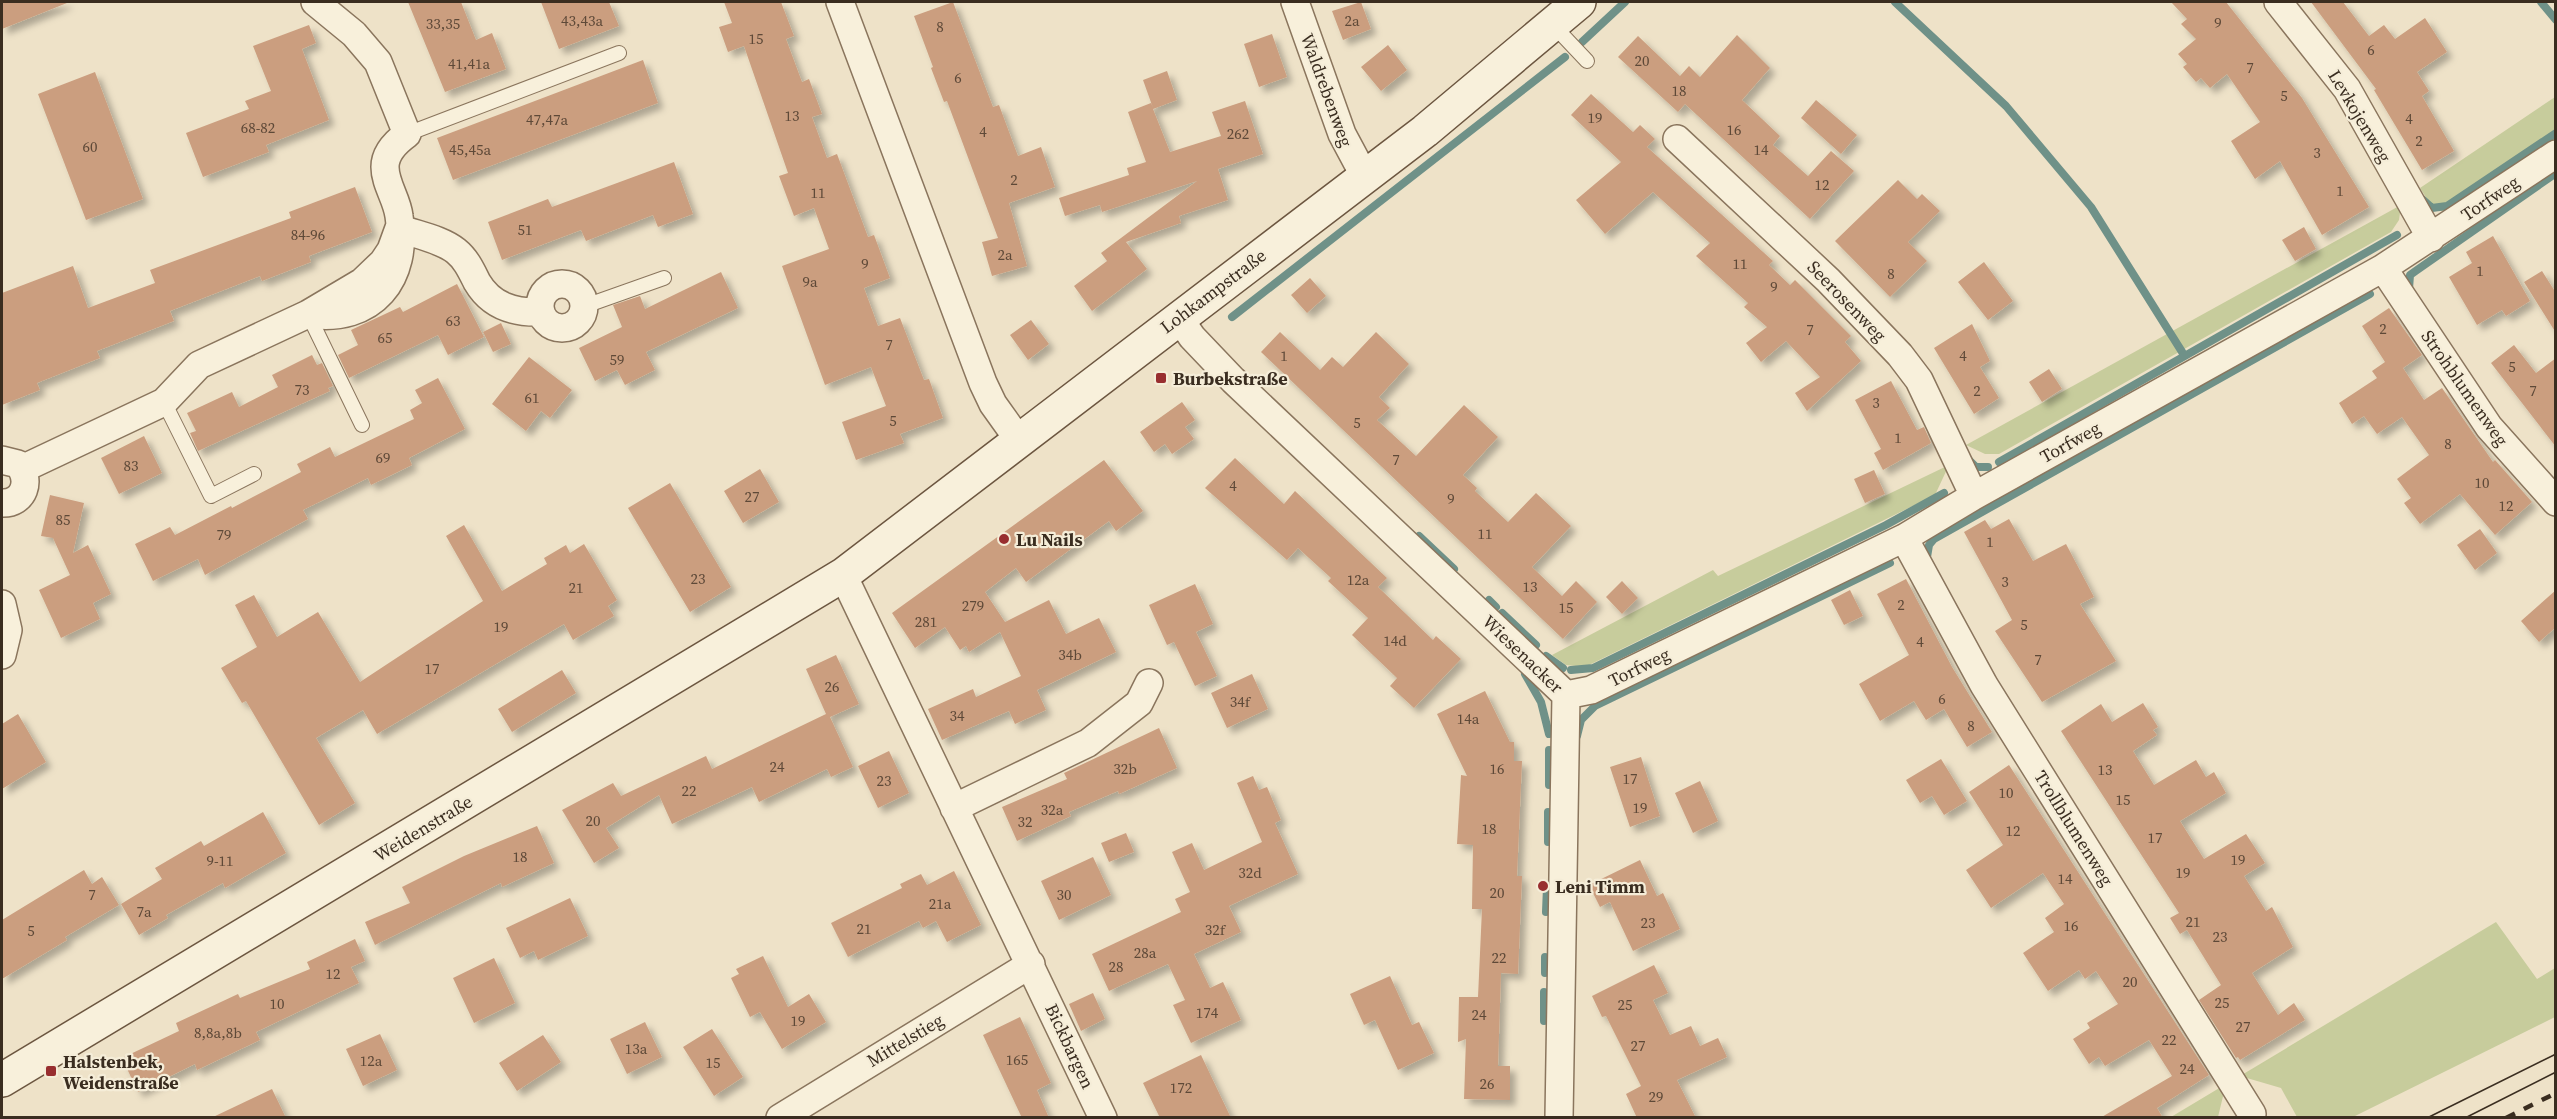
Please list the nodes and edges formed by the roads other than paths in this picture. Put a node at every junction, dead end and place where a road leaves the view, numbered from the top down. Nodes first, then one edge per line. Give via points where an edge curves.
1 (315, 2) edge
2 (840, 2) edge
3 (1295, 2) edge
4 (1579, 2) edge
5 (2278, 2) edge
6 (1553, 26) junction
7 (619, 53) dead end
8 (1587, 61) dead end
9 (407, 134) junction
10 (1677, 139) dead end
11 (2556, 154) edge
12 (1365, 177) junction
13 (399, 228) junction
14 (2431, 238) junction
15 (2383, 268) junction
16 (664, 278) dead end
17 (585, 306) joint
18 (308, 314) junction
19 (1179, 318) junction
20 (164, 402) junction
21 (362, 425) dead end
22 (1018, 440) junction
23 (12, 464) edge
24 (254, 474) dead end
25 (1974, 496) junction
26 (2556, 502) edge
27 (2, 503) edge
28 (1904, 538) junction
29 (843, 575) junction
30 (2, 604) edge
31 (2, 655) edge
32 (1149, 683) dead end
33 (1566, 695) junction
34 (954, 808) junction
35 (1034, 969) junction
36 (2, 1080) edge
37 (2252, 1113) dead end
38 (780, 1118) edge
39 (1103, 1118) edge
40 (1559, 1118) edge

1 - 9 street via 354,34 378,62
2 - 22 street via 983,383
3 - 12 street, Waldrebenweg via 1342,134
4 - 6 street, Lohkampstraße
5 - 14 street, Levkojenweg via 2347,89
6 - 8 lane
6 - 12 street, Lohkampstraße
7 - 9 lane
9 - 13 street via 393,147 385,166
10 - 25 street, Seerosenweg via 1820,272 1900,355 1919,381
11 - 14 street, Torfweg
12 - 19 street, Lohkampstraße
13 - 17 street via 455,250 466,260 481,289 506,308 541,312 547,322 562,328 579,321
13 - 18 street via 399,254 373,303 339,316
14 - 15 street, Torfweg
15 - 25 street, Torfweg
15 - 26 street, Strohblumenweg via 2489,427
16 - 17 lane
18 - 20 street via 199,365
18 - 21 lane
19 - 22 street, Lohkampstraße
19 - 33 street, Wiesenacker via 1218,365
20 - 23 street
20 - 24 lane via 210,496
22 - 29 street, Lohkampstraße
23 - 27 street via 25,476 23,491 13,502
25 - 28 street, Torfweg
28 - 33 street, Torfweg via 1591,690
28 - 37 street, Trollblumenweg via 1984,685
29 - 34 street
29 - 36 street, Weidenstraße
30 - 31 street via 8,630
32 - 34 street via 1139,703 1088,743
33 - 40 street, Wiesenacker
34 - 35 street
35 - 38 street, Mittelstieg
35 - 39 street, Bickbargen

